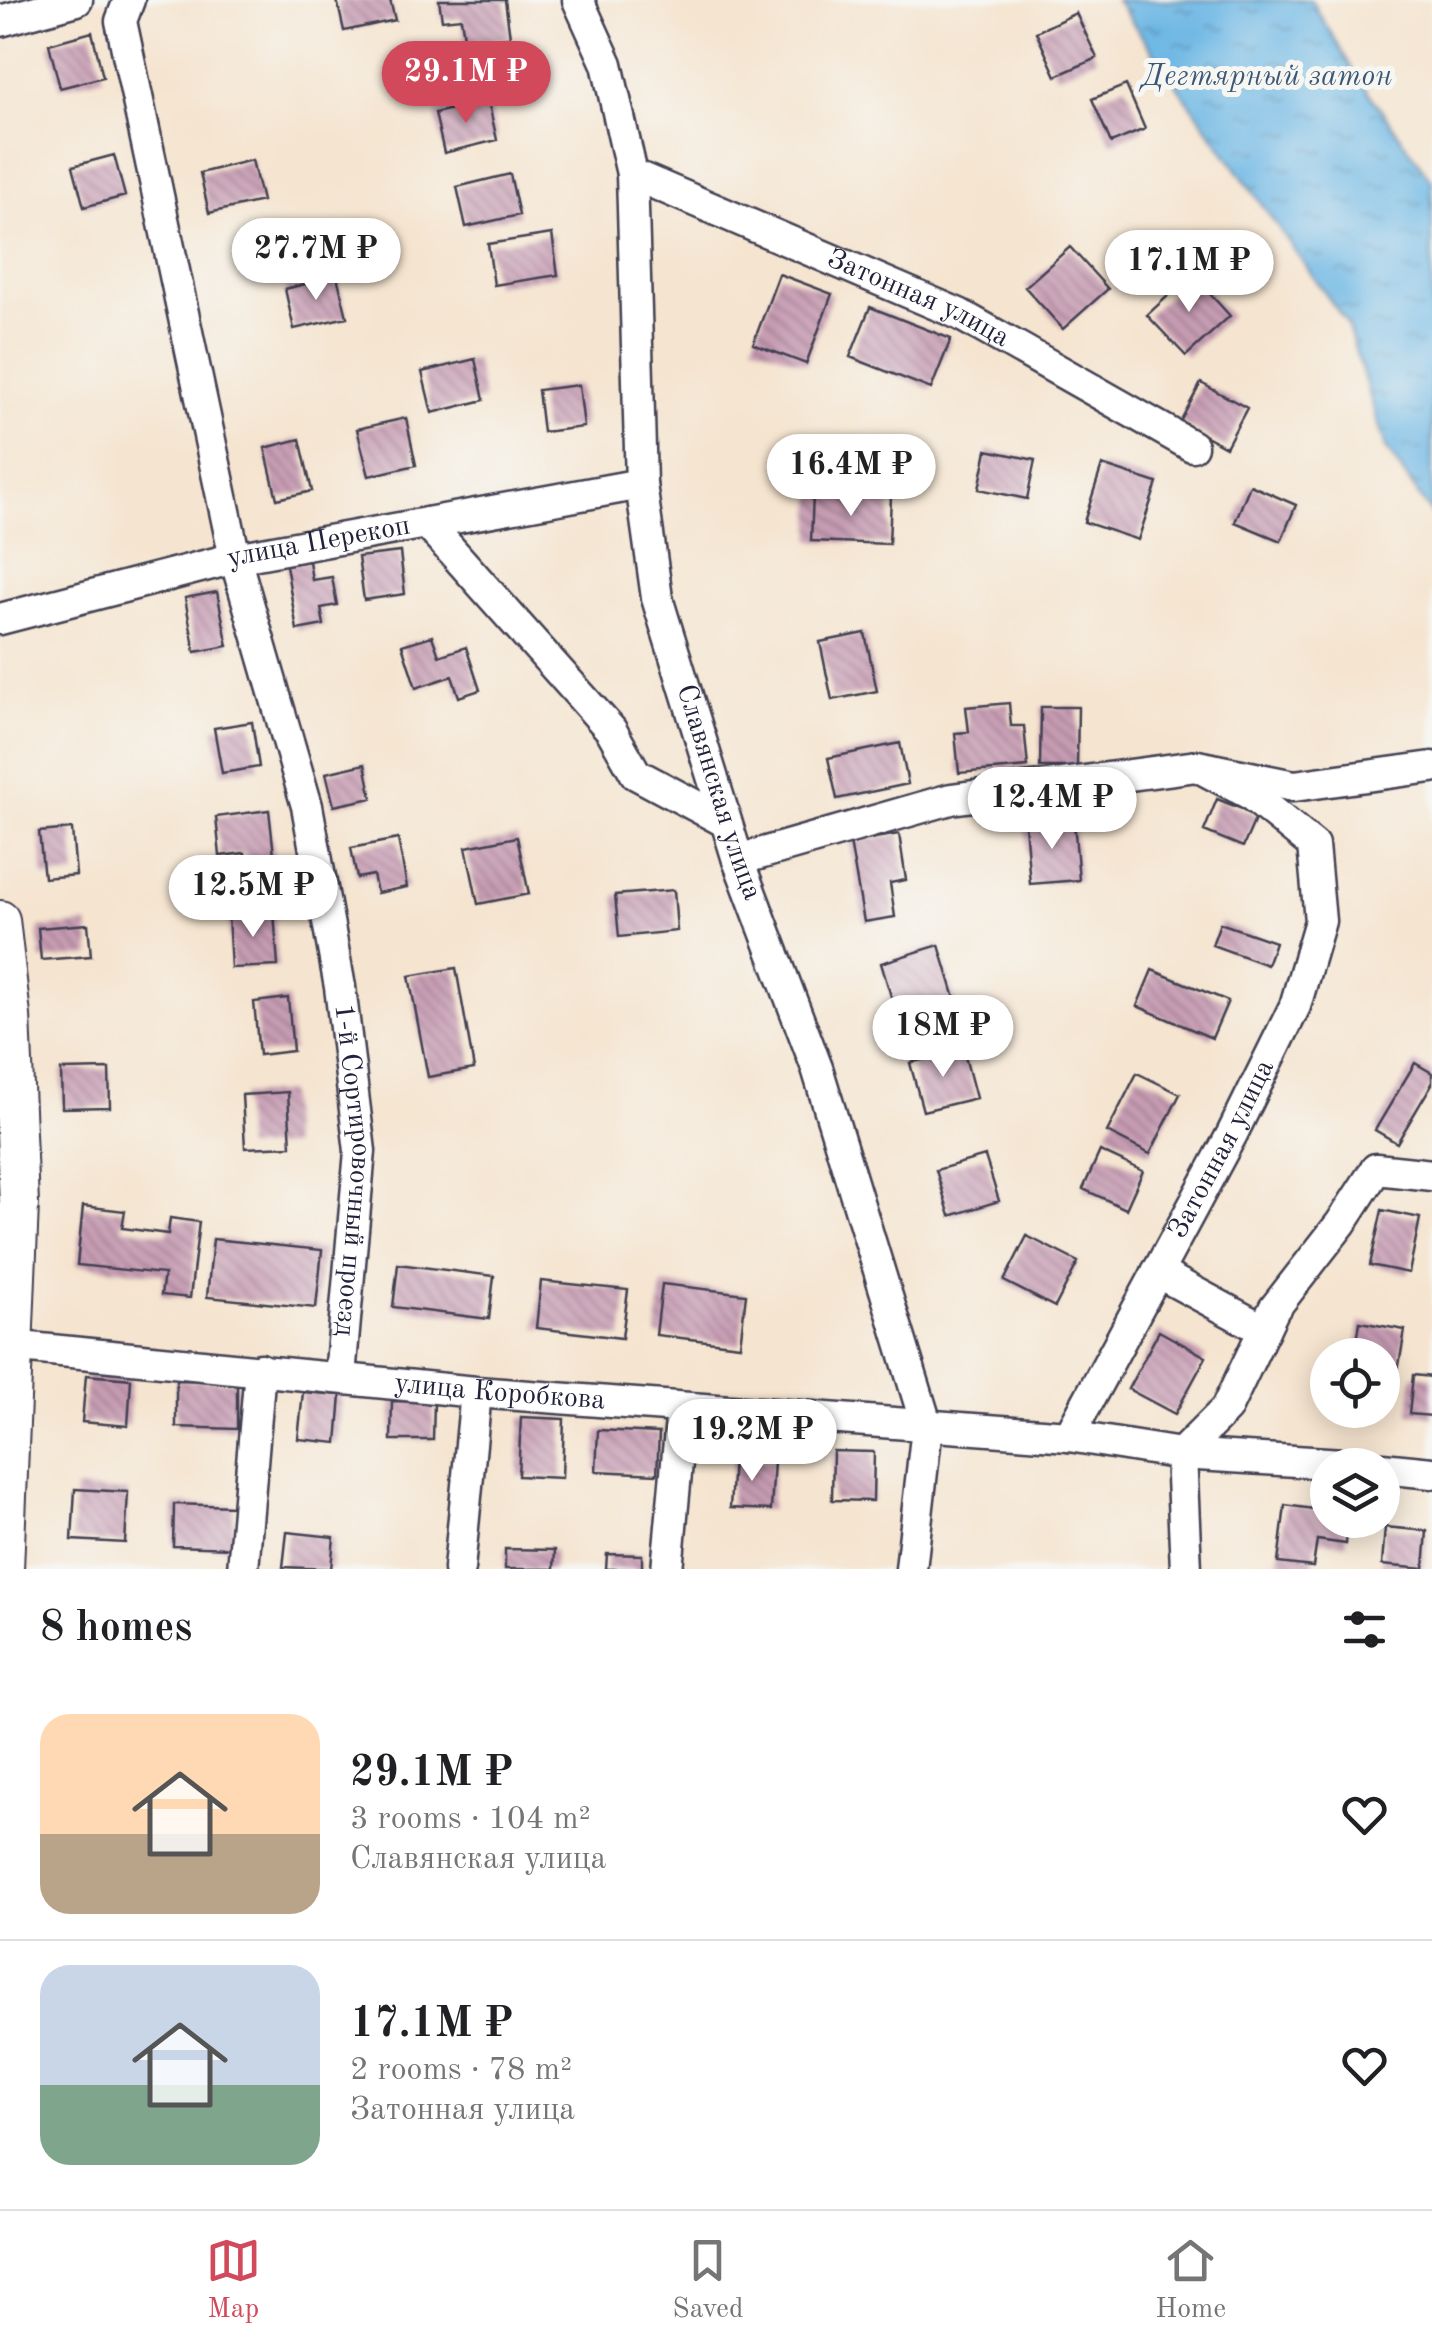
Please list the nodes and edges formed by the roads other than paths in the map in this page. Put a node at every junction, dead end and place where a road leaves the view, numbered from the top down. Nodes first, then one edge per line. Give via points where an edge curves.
1 (78, 0) edge
2 (129, 0) edge
3 (578, 0) edge
4 (0, 21) edge
5 (632, 174) junction
6 (1192, 446) dead end
7 (642, 484) junction
8 (426, 523) junction
9 (235, 558) junction
10 (0, 620) edge
11 (1197, 766) junction
12 (1432, 767) edge
13 (726, 822) junction
14 (738, 860) junction
15 (0, 920) edge
16 (1432, 1175) edge
17 (1157, 1272) junction
18 (1264, 1330) junction
19 (7, 1345) edge
20 (260, 1369) junction
21 (340, 1376) junction
22 (476, 1392) junction
23 (682, 1409) junction
24 (928, 1427) junction
25 (1069, 1436) junction
26 (1181, 1454) junction
27 (1310, 1462) edge
28 (1400, 1470) edge
29 (1432, 1474) edge
30 (4, 1569) edge
31 (243, 1569) edge
32 (459, 1569) edge
33 (667, 1569) edge
34 (912, 1569) edge
35 (1186, 1569) edge

1 - 4 street
2 - 9 street, 1-й Сортировочный проезд via 121,21
3 - 5 street, Славянская улица via 608,64
5 - 6 street, Затонная улица via 958,314
5 - 7 street, Славянская улица
7 - 8 street, улица Перекоп
7 - 13 street, Славянская улица via 658,598
8 - 9 street, улица Перекоп
8 - 13 street via 611,730 636,774
9 - 10 street, улица Перекоп
9 - 21 street, 1-й Сортировочный проезд via 307,806 344,1023 360,1151
11 - 12 street via 1294,786
11 - 14 street via 952,799
11 - 17 street, Затонная улица via 1250,794 1313,844 1320,921 1294,1006
13 - 14 street, Славянская улица
14 - 24 street, Славянская улица via 817,1068
15 - 19 main road via 19,1204
16 - 18 street via 1376,1168
17 - 18 street
17 - 25 street, Затонная улица
18 - 26 street via 1226,1408
19 - 20 street, улица Коробкова
19 - 30 main road
20 - 21 street, улица Коробкова
20 - 31 street
21 - 22 street, улица Коробкова
22 - 23 street, улица Коробкова
22 - 32 street
23 - 24 street, улица Коробкова
23 - 33 street
24 - 25 street, улица Коробкова
24 - 34 street, Славянская улица
25 - 26 street, улица Коробкова
26 - 27 street, улица Коробкова
26 - 35 street
28 - 29 street

